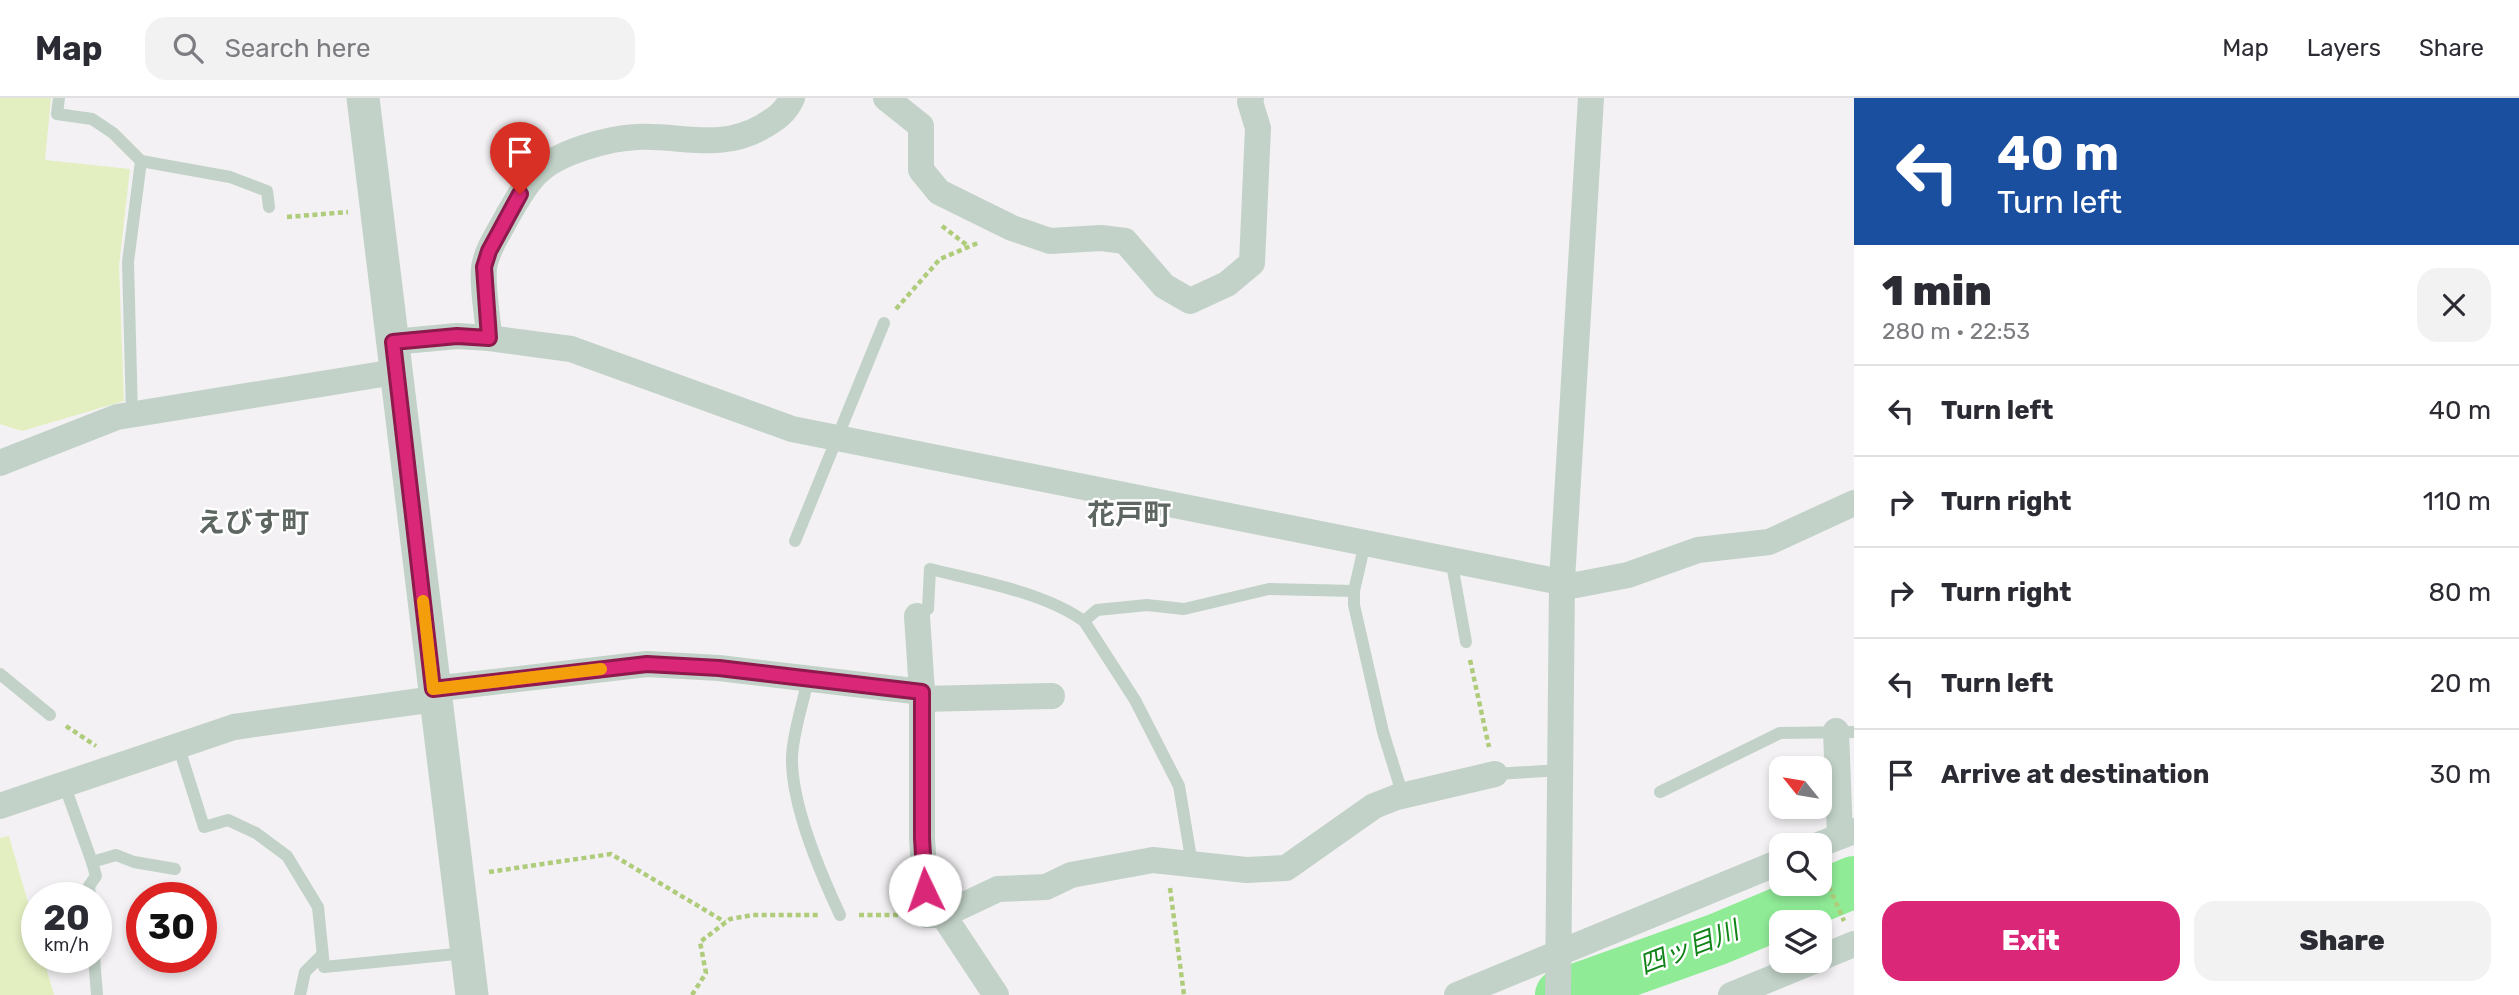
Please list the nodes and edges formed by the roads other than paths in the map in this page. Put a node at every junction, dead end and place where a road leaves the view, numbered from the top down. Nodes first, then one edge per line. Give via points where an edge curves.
1 (59, 98) edge
2 (363, 98) edge
3 (792, 98) edge
4 (886, 98) edge
5 (1251, 98) edge
6 (1591, 98) edge
7 (141, 161) junction
8 (269, 207) road end
9 (884, 323) road end
10 (489, 338) junction
11 (394, 357) junction
12 (132, 415) junction
13 (838, 438) junction
14 (0, 463) edge
15 (1854, 502) edge
16 (795, 541) dead end
17 (1365, 543) junction
18 (1450, 559) junction
19 (1562, 580) junction
20 (1354, 591) junction
21 (917, 616) joint
22 (1084, 621) junction
23 (1466, 642) road end
24 (808, 679) junction
25 (3, 680) edge
26 (434, 694) junction
27 (921, 696) junction
28 (1052, 696) dead end
29 (50, 715) road end
30 (1845, 731) edge
31 (177, 745) junction
32 (1561, 770) junction
33 (1495, 774) joint
34 (64, 784) junction
35 (1660, 792) dead end
36 (1403, 796) junction
37 (0, 806) edge
38 (1837, 837) edge
39 (92, 862) junction
40 (1179, 863) junction
41 (1769, 866) edge
42 (175, 869) dead end
43 (92, 882) edge
44 (840, 915) road end
45 (935, 915) junction
46 (1854, 945) edge
47 (466, 953) junction
48 (1832, 953) edge
49 (1559, 954) junction
50 (322, 955) junction
51 (95, 973) edge
52 (1785, 973) edge
53 (991, 993) edge
54 (97, 995) edge
55 (300, 995) edge
56 (472, 995) edge
57 (1457, 995) edge
58 (1558, 995) edge
59 (1731, 995) edge

1 - 7 lane via 57,114 92,118
2 - 11 street
3 - 10 street via 778,117 725,141 637,137 610,141 567,155 540,170 520,194 484,267
4 - 5 street via 921,126 921,170 939,192 1050,241 1125,241 1164,286 1190,301 1227,284 1252,262 1258,128
6 - 19 street
7 - 8 lane via 230,177 267,191
7 - 12 lane via 128,262
9 - 13 lane
10 - 11 street via 457,336
10 - 13 street via 571,349 792,429
11 - 12 street
11 - 26 street
12 - 14 street
13 - 16 lane
13 - 17 street
15 - 19 street via 1769,542 1698,550 1629,575 1576,584
17 - 18 street
17 - 20 lane
18 - 19 street
18 - 23 lane
19 - 32 street
20 - 22 lane via 1269,589 1184,609 1147,605 1097,610
20 - 36 lane via 1382,732
21 - 22 lane via 928,609 930,569 1007,587
21 - 27 street
22 - 40 lane via 1135,700 1179,786
24 - 26 street via 647,664
24 - 27 street
24 - 44 lane via 792,753 792,775 822,875
25 - 29 lane
26 - 31 street via 234,727
26 - 47 street
27 - 28 street
27 - 45 street via 922,838
30 - 35 lane via 1780,733
30 - 38 street
31 - 34 street
31 - 50 lane via 204,827 228,820 287,856 318,907
32 - 33 lane
32 - 49 street
33 - 36 street
34 - 37 street
34 - 39 lane
36 - 40 street via 1374,806 1286,868 1246,870
39 - 42 lane via 116,855
39 - 43 lane via 96,876
40 - 45 street via 1153,860 1070,874 1046,887 998,888
41 - 49 street
45 - 53 street
46 - 48 street
47 - 50 lane via 324,967
47 - 56 street
49 - 57 street
49 - 58 street
50 - 55 lane via 305,972
51 - 54 lane
52 - 59 street

